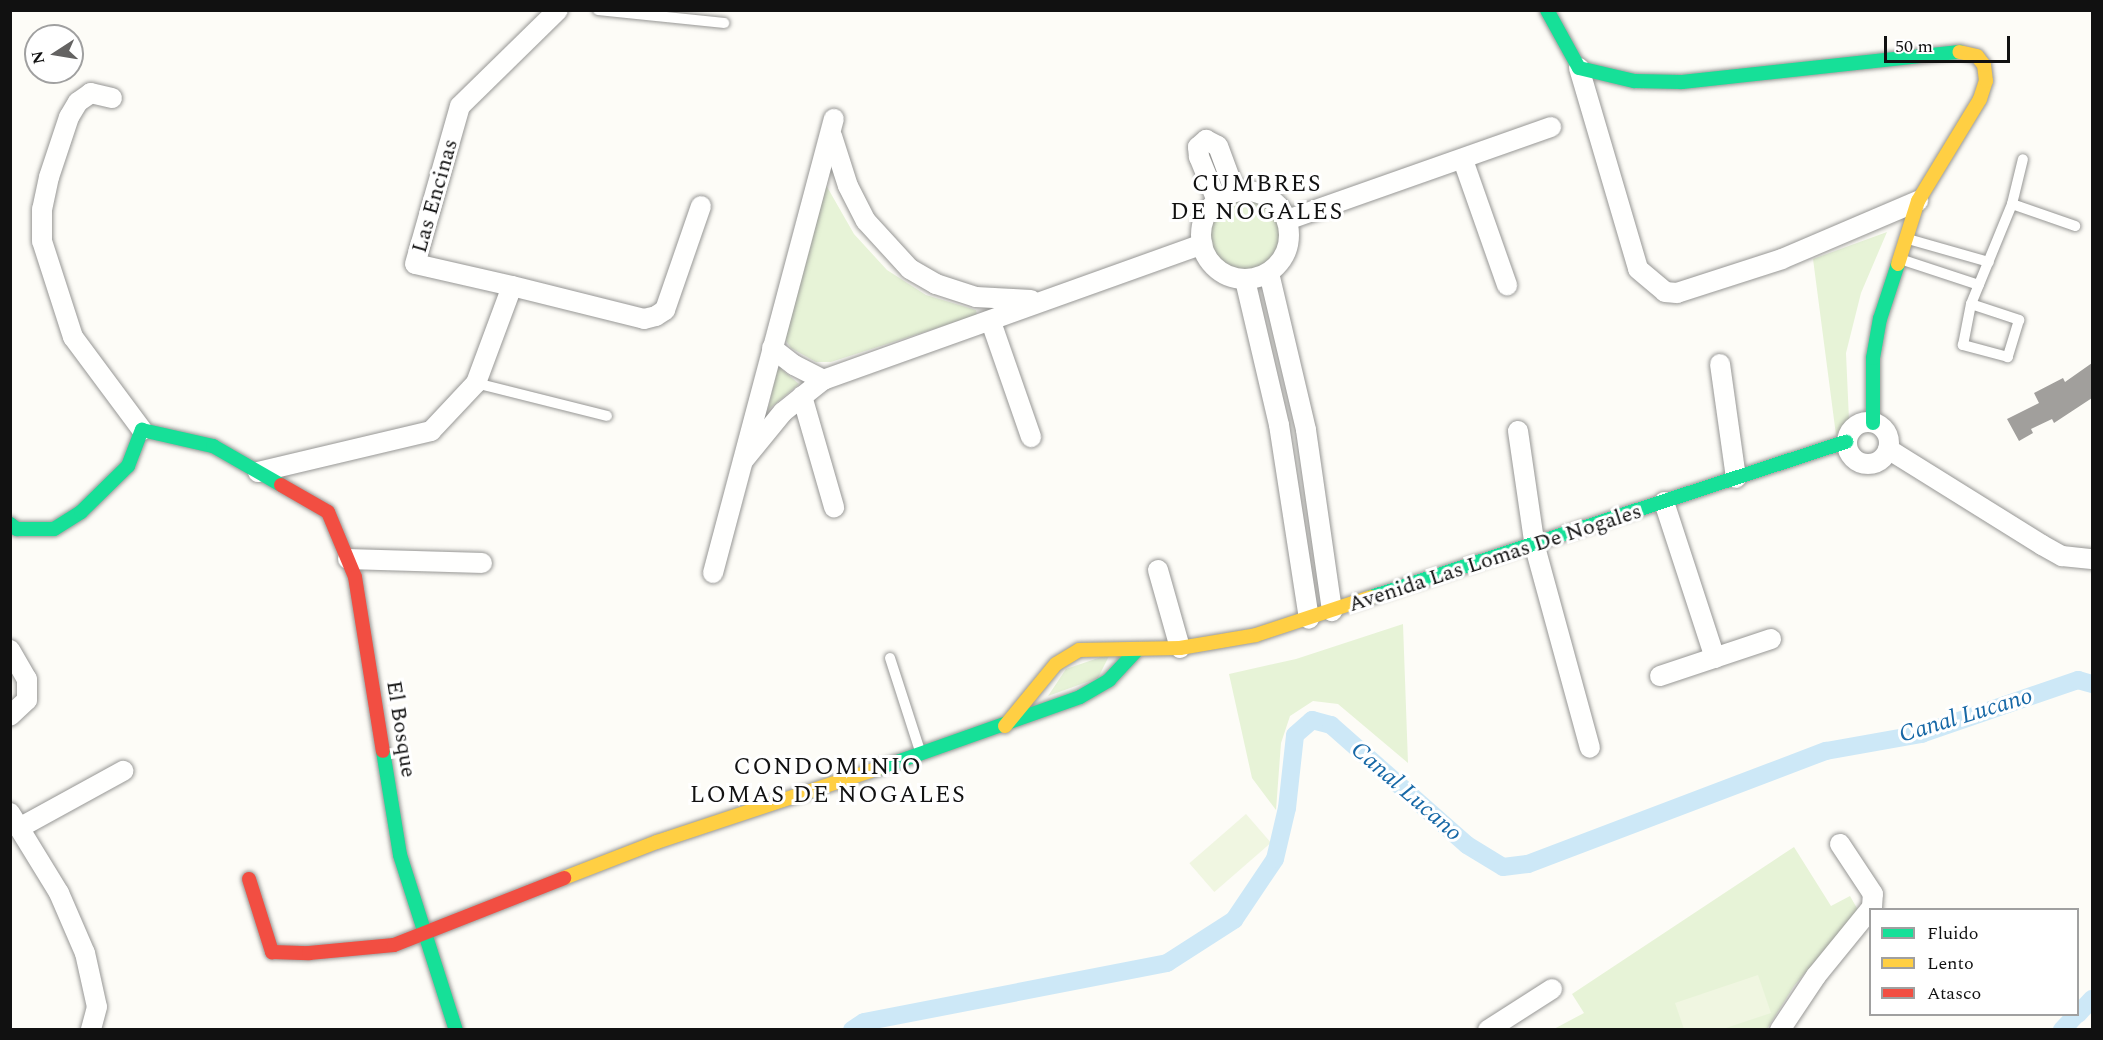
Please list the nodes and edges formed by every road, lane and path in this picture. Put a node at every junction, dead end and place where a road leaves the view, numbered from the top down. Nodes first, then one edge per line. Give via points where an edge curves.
1 (558, 10) edge
2 (598, 10) edge
3 (1546, 10) edge
4 (724, 23) dead end
5 (1579, 69) junction
6 (112, 98) dead end
7 (1551, 127) dead end
8 (2023, 159) dead end
9 (1463, 160) junction
10 (1918, 201) junction
11 (2012, 204) junction
12 (701, 206) dead end
13 (1287, 220) junction
14 (2075, 225) dead end
15 (1907, 239) junction
16 (1202, 244) junction
17 (1900, 259) junction
18 (1989, 262) junction
19 (1269, 273) junction
20 (1245, 280) junction
21 (1507, 285) dead end
22 (1979, 285) junction
23 (513, 286) junction
24 (1051, 296) junction
25 (1971, 304) junction
26 (991, 322) junction
27 (772, 348) junction
28 (1720, 364) dead end
29 (824, 380) junction
30 (476, 383) junction
31 (1297, 387) junction
32 (1272, 393) junction
33 (802, 396) junction
34 (607, 416) dead end
35 (1873, 423) junction
36 (142, 430) junction
37 (1518, 430) dead end
38 (1031, 437) dead end
39 (1846, 442) junction
40 (1888, 449) junction
41 (743, 462) junction
42 (258, 472) junction
43 (1736, 478) junction
44 (1315, 493) junction
45 (1290, 497) junction
46 (1664, 502) junction
47 (834, 507) dead end
48 (10, 524) edge
49 (1535, 547) junction
50 (348, 559) junction
51 (2092, 559) edge
52 (482, 563) dead end
53 (1158, 570) dead end
54 (713, 573) dead end
55 (1332, 611) junction
56 (1309, 619) junction
57 (1771, 639) dead end
58 (1180, 648) junction
59 (1138, 649) junction
60 (10, 650) edge
61 (890, 658) dead end
62 (1714, 658) junction
63 (1660, 676) dead end
64 (10, 716) edge
65 (1004, 727) junction
66 (1590, 748) dead end
67 (921, 755) junction
68 (123, 771) dead end
69 (15, 821) edge
70 (1840, 844) dead end
71 (249, 879) dead end
72 (1871, 908) edge
73 (1869, 911) edge
74 (428, 934) junction
75 (1552, 989) dead end
76 (91, 1029) edge
77 (456, 1029) edge
78 (1488, 1029) edge
79 (1780, 1029) edge

1 - 23 street, Las Encinas via 460,106 415,264
2 - 4 lane
3 - 5 street
5 - 10 street via 1638,269 1665,292 1677,293 1782,260
5 - 10 street via 1634,81 1682,82 1966,51 1984,65 1986,81 1980,99
6 - 36 street via 91,93 78,102 69,117 42,208 42,241 73,337
7 - 9 street
8 - 11 lane
9 - 13 street
9 - 21 street
10 - 15 street
11 - 14 lane
11 - 18 lane
12 - 23 street via 665,310 656,316 644,319
13 - 16 street via 1266,196 1226,197 1204,220
13 - 19 street via 1288,245 1282,261
15 - 17 street
15 - 18 lane
16 - 20 street via 1208,260 1221,272
16 - 24 street
17 - 22 lane
17 - 35 street via 1874,347
18 - 22 lane
19 - 20 street
19 - 31 street
20 - 32 street
22 - 25 lane
23 - 30 street
24 - 26 street
24 - 27 street via 1016,301 976,297 936,284 910,269 866,221 848,186 833,128
25 - 25 lane via 2019,320 2008,357 1963,345
26 - 29 street
26 - 38 street
27 - 29 street
27 - 41 street
28 - 43 street
29 - 33 street
30 - 34 lane
30 - 42 street via 431,431
31 - 32 street
31 - 44 street
32 - 45 street
33 - 41 street via 783,412
33 - 47 street
35 - 39 street via 1853,428
35 - 40 street via 1887,436
36 - 42 street, El Bosque via 213,446
36 - 48 street via 128,466 81,512 54,529 17,529
37 - 49 street
39 - 40 street via 1851,457 1864,465 1879,461
39 - 43 street, Avenida Las Lomas De Nogales
40 - 51 street via 2062,556
41 - 54 street
42 - 50 street, El Bosque via 328,512
43 - 46 street, Avenida Las Lomas De Nogales
44 - 45 street
44 - 55 street
45 - 56 street
46 - 49 street, Avenida Las Lomas De Nogales
46 - 62 street
49 - 55 street, Avenida Las Lomas De Nogales
49 - 66 street
50 - 52 street
50 - 74 street, El Bosque via 355,577 400,855
53 - 58 street
55 - 56 street, Avenida Las Lomas De Nogales
56 - 58 street, Avenida Las Lomas De Nogales via 1241,639
57 - 62 street
58 - 59 street, Avenida Las Lomas De Nogales
59 - 65 street via 1109,681 1080,697
59 - 65 street, Avenida Las Lomas De Nogales via 1079,650 1056,664
60 - 64 street via 27,679 27,700
61 - 67 lane
62 - 63 street
65 - 67 street
67 - 74 street via 657,843
68 - 69 street
69 - 76 street via 58,893 85,952 97,1007
70 - 72 street via 1873,894
71 - 74 street via 272,952 309,953 394,945
73 - 79 street via 1816,976
74 - 77 street, El Bosque
75 - 78 street

